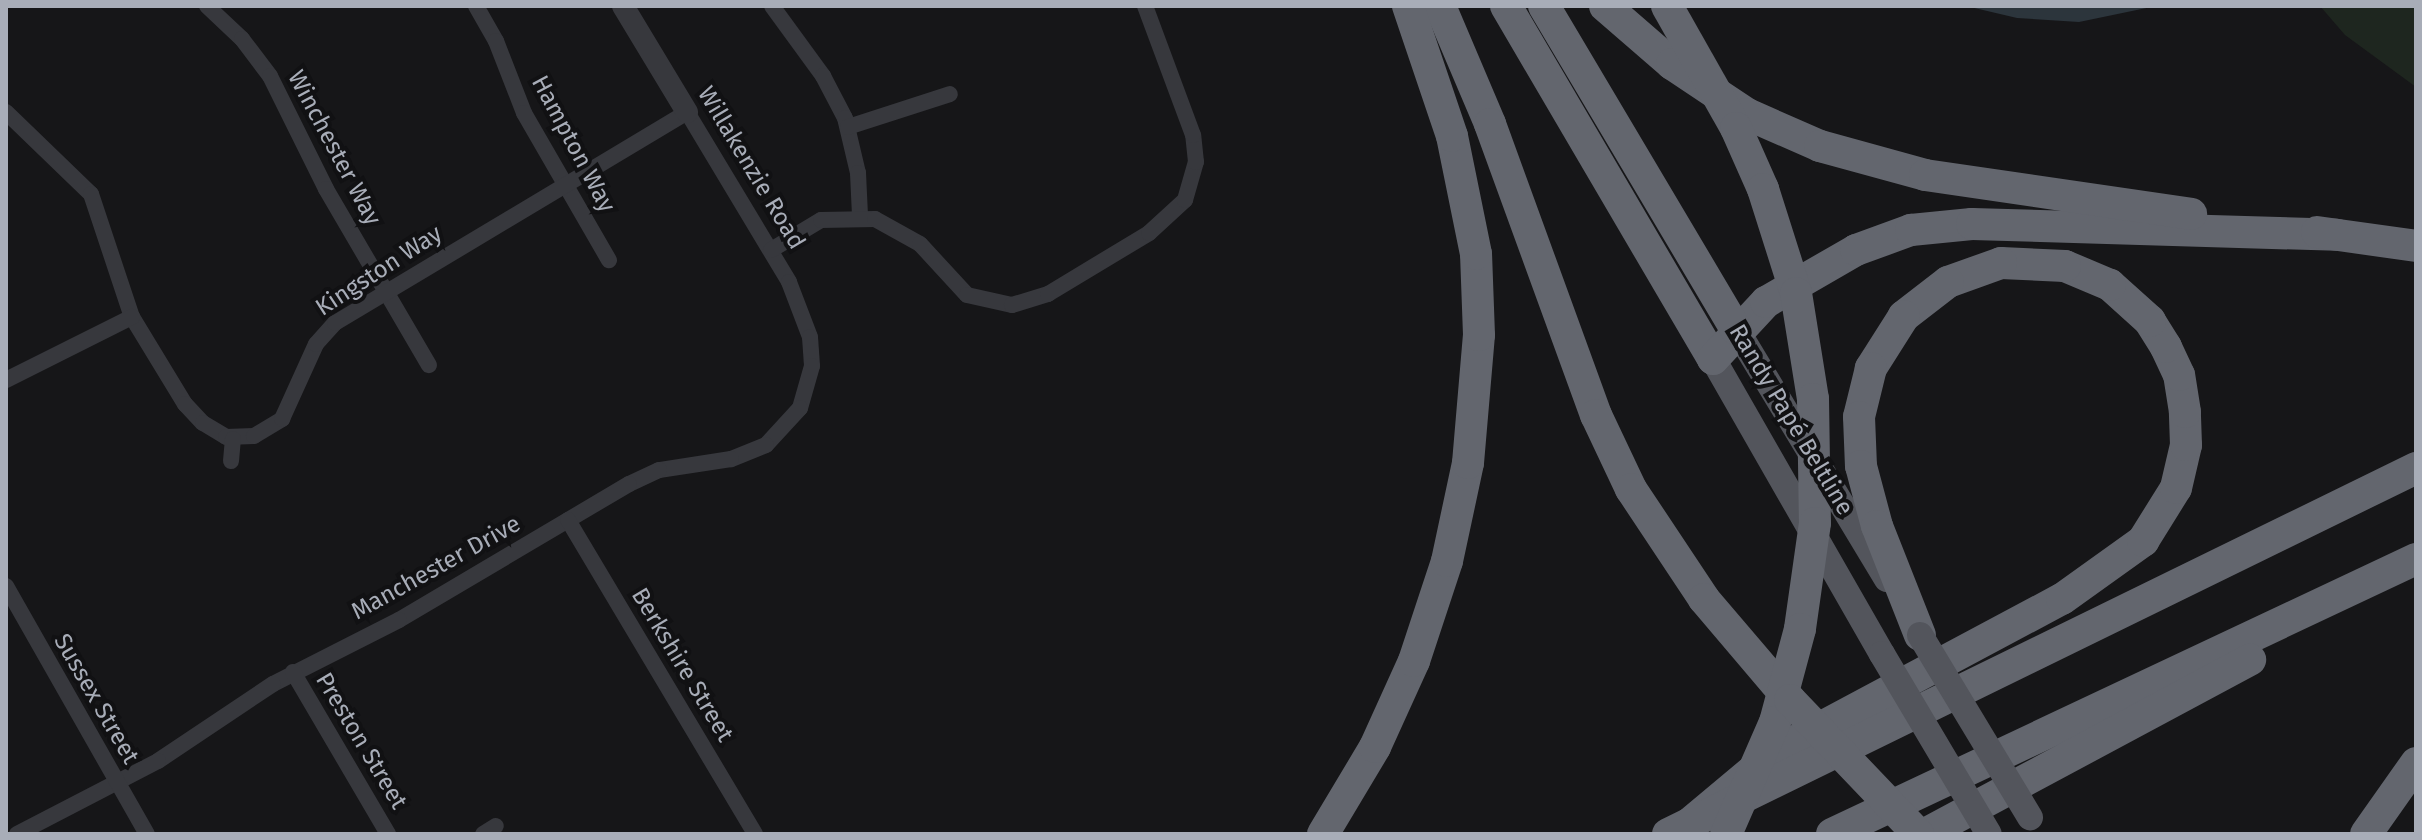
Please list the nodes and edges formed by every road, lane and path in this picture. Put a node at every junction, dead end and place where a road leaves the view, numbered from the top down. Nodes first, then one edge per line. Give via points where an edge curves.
1 (207, 6) edge
2 (476, 6) edge
3 (623, 6) edge
4 (772, 6) edge
5 (1145, 6) edge
6 (1408, 6) edge
7 (1440, 6) edge
8 (1506, 6) edge
9 (1544, 6) edge
10 (1605, 6) edge
11 (1667, 6) edge
12 (950, 94) dead end
13 (6, 112) edge
14 (687, 112) junction
15 (848, 127) junction
16 (565, 184) junction
17 (860, 216) junction
18 (2337, 235) junction
19 (2416, 246) edge
20 (771, 250) junction
21 (609, 260) dead end
22 (386, 292) junction
23 (132, 317) junction
24 (1736, 329) junction
25 (1713, 359) junction
26 (429, 365) dead end
27 (812, 366) joint
28 (6, 380) edge
29 (233, 439) junction
30 (231, 461) dead end
31 (2416, 468) edge
32 (568, 520) junction
33 (2416, 559) edge
34 (2369, 582) junction
35 (6, 586) edge
36 (1920, 635) junction
37 (293, 672) junction
38 (2416, 763) edge
39 (117, 782) junction
40 (2035, 826) edge
41 (1679, 829) edge
42 (17, 834) edge
43 (147, 834) edge
44 (388, 834) edge
45 (755, 834) edge
46 (1323, 834) edge
47 (1726, 834) edge
48 (1832, 834) edge
49 (1918, 834) edge
50 (1925, 834) edge
51 (1989, 834) edge
52 (2366, 834) edge

1 - 22 street, Winchester Way via 270,76 319,176
2 - 16 street, Hampton Way via 496,41 520,106
3 - 14 street, Willakenzie Road
4 - 15 street via 823,76
5 - 17 street via 1195,149 1194,176 1185,200 1159,227 1048,294 1000,304 956,287 910,235
6 - 46 highway via 1466,194 1476,254 1479,335 1458,518 1426,632 1392,715
7 - 49 highway, bridge via 1490,124 1587,391 1631,489 1704,599 1790,700
8 - 25 highway, Randy Papé Beltline
9 - 24 highway, Randy Papé Beltline
10 - 18 highway via 1672,64 1747,114 1820,146 1925,175
11 - 47 highway, bridge via 1736,128 1776,223 1796,293 1814,413 1815,523 1800,629 1775,722
12 - 15 street
13 - 23 street via 96,202
14 - 16 street, Kingston Way
14 - 20 street, Willakenzie Road
15 - 17 street via 860,182
16 - 21 street, Hampton Way
16 - 22 street, Kingston Way
17 - 20 street via 821,220
18 - 19 highway
18 - 24 highway via 1972,224 1911,230 1814,271
20 - 27 street, Willakenzie Road via 801,308
22 - 26 street, Winchester Way
22 - 29 street, Kingston Way via 321,335 289,411 278,424
23 - 28 street
23 - 29 street via 194,415
24 - 25 highway
24 - 36 main road, Randy Papé Beltline
25 - 51 main road, Randy Papé Beltline, bridge
27 - 32 street, Manchester Drive via 800,408 766,445 731,459 659,470
29 - 30 street
31 - 41 highway
32 - 37 street, Manchester Drive via 399,620
32 - 45 street, Berkshire Street
33 - 34 highway
34 - 48 highway
34 - 50 highway via 2288,640
35 - 39 street, Sussex Street
36 - 40 main road, Randy Papé Beltline, bridge
36 - 41 highway via 1877,526 1861,466 1859,417 1871,368 1904,316 1948,282 2001,263 2065,266 2110,285 2150,321 2179,375 2185,412 2186,445 2176,488 2143,541 2062,599 1775,752
37 - 39 street, Manchester Drive via 183,746
37 - 44 street, Preston Street
38 - 52 highway
39 - 42 street, Manchester Drive
39 - 43 street, Sussex Street

